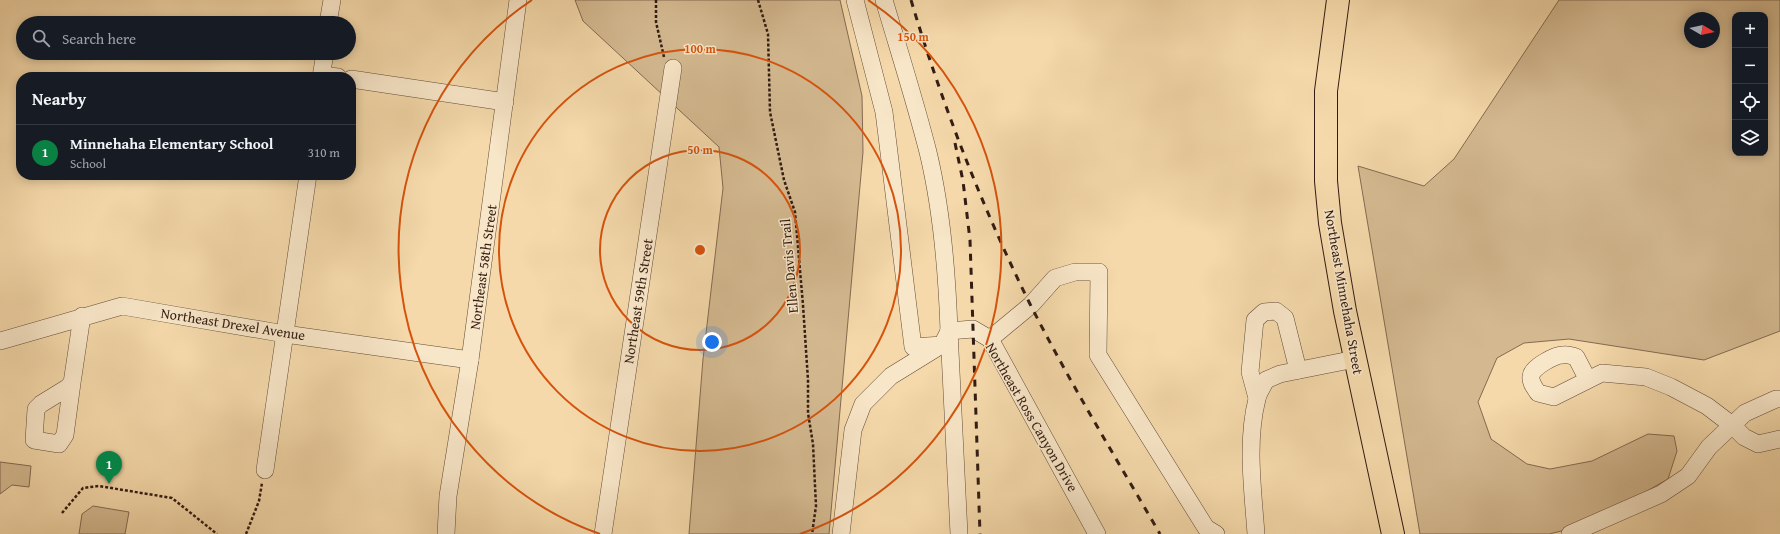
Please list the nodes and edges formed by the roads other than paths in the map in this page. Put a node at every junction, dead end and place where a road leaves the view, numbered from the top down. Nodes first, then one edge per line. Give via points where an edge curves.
1 (332, 0) edge
2 (518, 0) edge
3 (855, 0) edge
4 (884, 0) edge
5 (1338, 0) edge
6 (329, 16) edge
7 (326, 60) edge
8 (673, 68) road end
9 (327, 72) edge
10 (356, 80) edge
11 (505, 102) junction
12 (307, 180) edge
13 (82, 316) junction
14 (285, 334) junction
15 (946, 338) junction
16 (990, 340) junction
17 (0, 341) edge
18 (1355, 359) junction
19 (470, 360) junction
20 (1298, 370) junction
21 (1588, 380) dead end
22 (72, 383) dead end
23 (1257, 398) junction
24 (1780, 399) edge
25 (1732, 424) junction
26 (1780, 439) edge
27 (265, 470) road end
28 (446, 534) edge
29 (603, 534) edge
30 (841, 534) edge
31 (959, 534) edge
32 (1097, 534) edge
33 (1216, 534) edge
34 (1256, 534) edge
35 (1393, 534) edge
36 (1573, 534) edge

1 - 6 street
2 - 11 street, Northeast 58th Street
3 - 15 street, Northeast Ross Canyon Drive via 884,112 913,347
4 - 15 street via 928,153 940,222
5 - 18 main road, Northeast Minnehaha Street via 1326,91 1326,181 1336,264
7 - 9 street
8 - 29 street, Northeast 59th Street
10 - 11 street
11 - 19 street, Northeast 58th Street
12 - 14 street
13 - 14 street, Northeast Drexel Avenue via 122,306
13 - 17 street, Northeast Drexel Avenue
13 - 22 street
14 - 19 street, Northeast Drexel Avenue
14 - 27 street
15 - 16 street, Northeast Ross Canyon Drive via 973,329
15 - 30 street via 891,376 863,404 853,430
15 - 31 street
16 - 32 street, Northeast Ross Canyon Drive
16 - 33 street via 1031,305 1055,278 1075,272 1099,272 1098,355 1206,528
18 - 20 street
18 - 35 main road, Northeast Minnehaha Street
19 - 28 street, Northeast 58th Street via 448,496
20 - 23 street via 1266,380
20 - 23 street via 1285,318 1276,311 1264,312 1255,320 1250,372
21 - 25 street via 1602,373 1646,377 1707,406
23 - 34 street via 1252,428
24 - 25 street via 1745,413
25 - 26 street via 1744,437 1758,444
25 - 36 street via 1709,447 1688,476 1661,494

